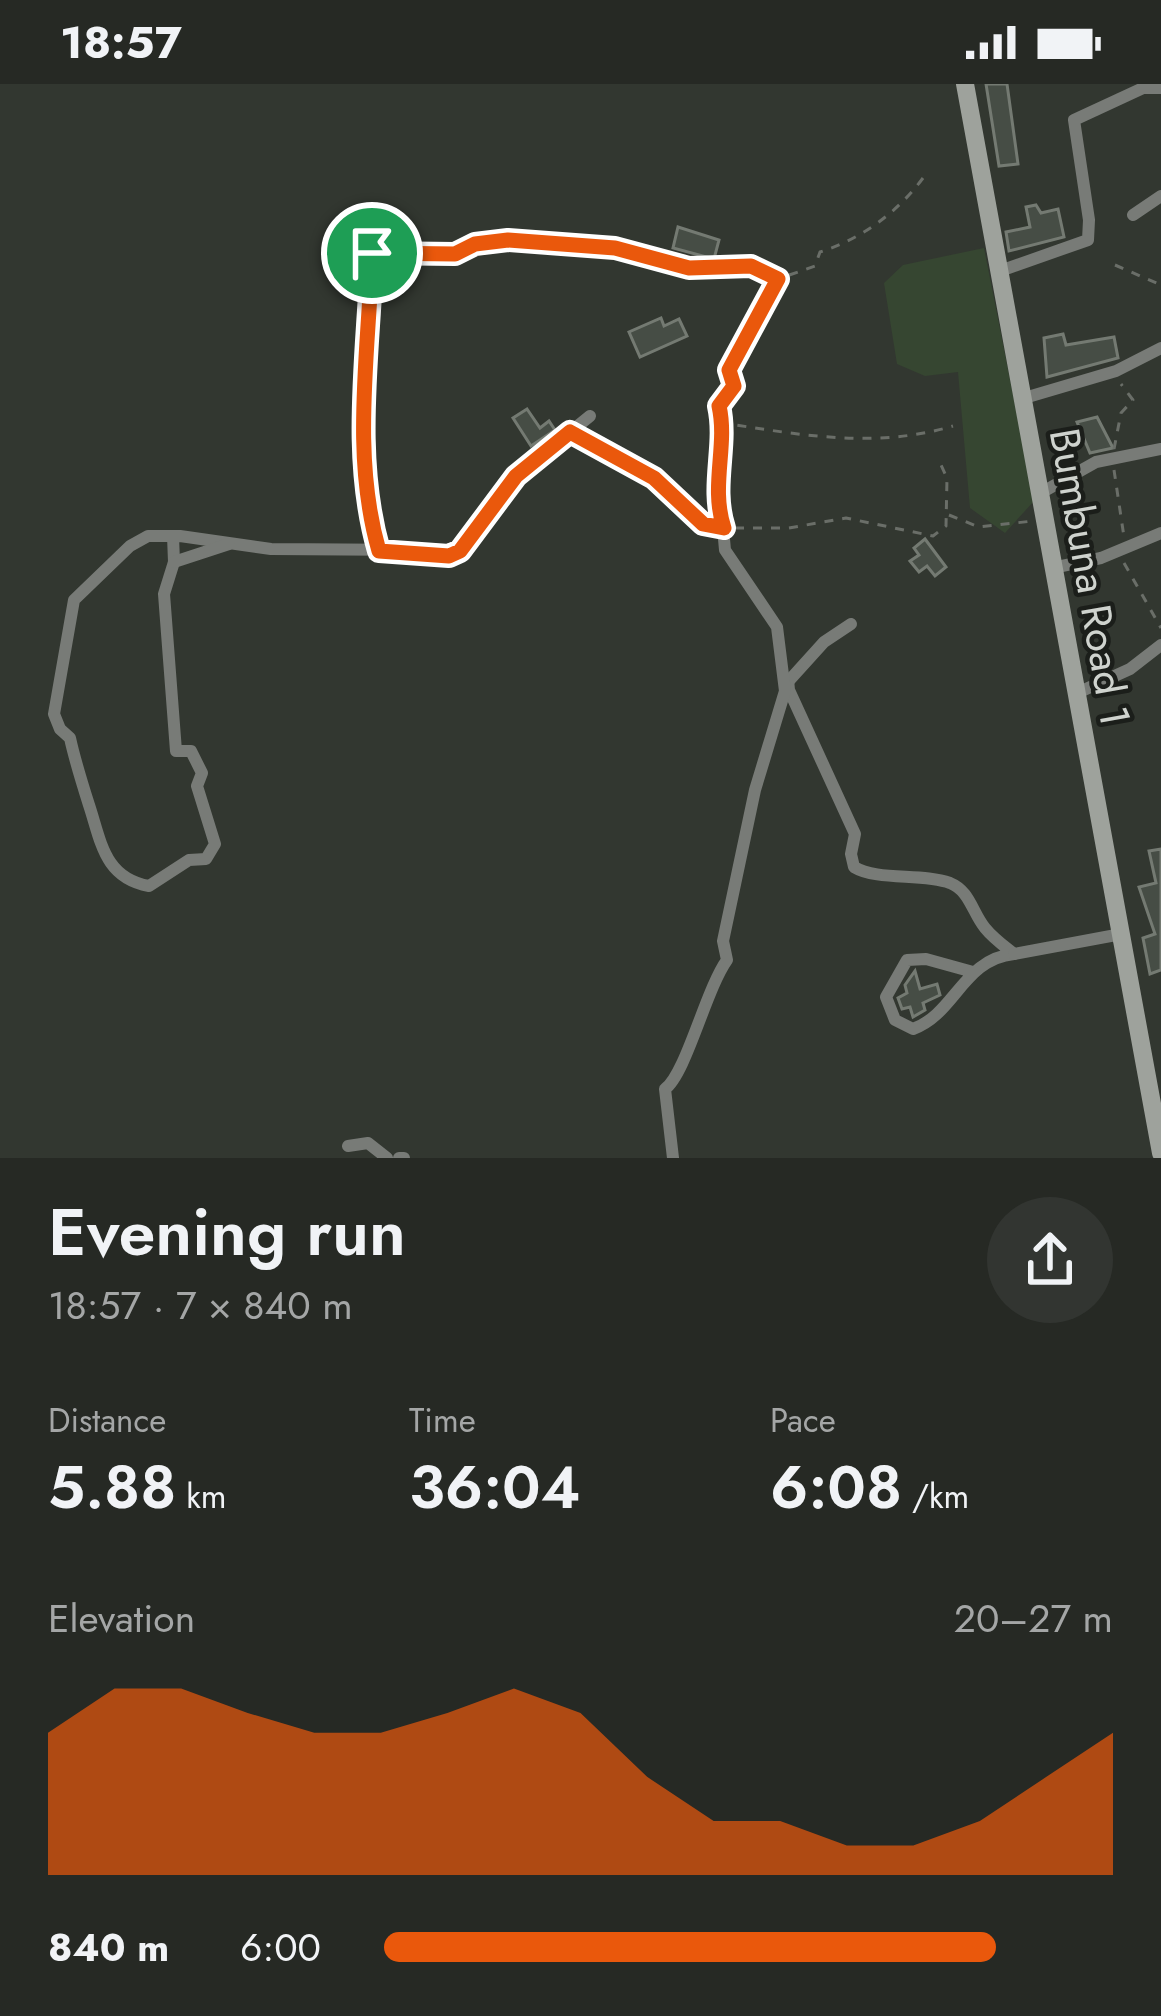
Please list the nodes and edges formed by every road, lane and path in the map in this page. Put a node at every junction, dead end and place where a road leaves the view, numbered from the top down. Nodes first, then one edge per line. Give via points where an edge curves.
1 (965, 84) edge
2 (1161, 88) edge
3 (923, 178) dead end
4 (1161, 196) edge
5 (1133, 215) dead end
6 (615, 248) joint
7 (1115, 265) dead end
8 (1000, 271) junction
9 (778, 279) junction
10 (1161, 285) edge
11 (1161, 348) edge
12 (1116, 371) junction
13 (1021, 399) junction
14 (590, 416) dead end
15 (723, 423) junction
16 (953, 426) dead end
17 (570, 432) junction
18 (1161, 449) edge
19 (1112, 458) junction
20 (941, 465) dead end
21 (1039, 494) junction
22 (947, 514) junction
23 (1044, 523) junction
24 (724, 528) junction
25 (1161, 533) edge
26 (173, 536) junction
27 (230, 543) junction
28 (379, 551) junction
29 (174, 562) junction
30 (1052, 568) junction
31 (851, 624) dead end
32 (1161, 644) edge
33 (786, 685) junction
34 (1075, 694) junction
35 (1121, 944) junction
36 (1014, 954) junction
37 (974, 971) junction
38 (1153, 1061) edge
39 (348, 1146) dead end
40 (1161, 1153) edge
41 (387, 1158) edge
42 (673, 1158) edge

1 - 8 main road, Bumbuna Road 1
2 - 8 street via 1143,88 1074,120 1088,240
3 - 9 path via 880,222 820,252 799,275
4 - 5 street
6 - 9 path via 689,268 751,266
6 - 28 street via 508,240 455,254 372,253 363,415
7 - 10 path
8 - 13 main road, Bumbuna Road 1
9 - 15 path via 729,370 734,386 719,406
11 - 12 street
12 - 13 street
12 - 19 path via 1133,400 1120,413
13 - 21 main road, Bumbuna Road 1
14 - 17 street
15 - 16 path via 865,441
15 - 24 path via 716,479
17 - 24 path via 654,478 703,524
17 - 28 street via 516,476 460,551
18 - 19 street
19 - 21 street
20 - 22 path
21 - 23 main road, Bumbuna Road 1
22 - 23 path via 979,526
22 - 24 path via 933,536 846,518 789,529
23 - 30 main road, Bumbuna Road 1
24 - 33 street via 725,550 777,627
25 - 30 street
26 - 27 street
26 - 29 street
26 - 29 street via 130,546 74,600 54,714 70,738 108,862 148,886 189,860 206,859 215,844 197,786 202,773 191,751 176,751 164,594
27 - 28 street
27 - 29 street
30 - 34 main road, Bumbuna Road 1
31 - 33 street
32 - 34 street via 1130,669
33 - 36 street via 855,834 854,866 965,891 986,930
33 - 42 street via 754,790 723,941 728,960 677,1080 665,1089
34 - 35 main road, Bumbuna Road 1
35 - 36 street via 1116,935
35 - 38 main road, Bumbuna Road 1
36 - 37 street
37 - 37 street via 937,1020 913,1029 896,1020 886,997 907,960
38 - 40 main road, Bumbuna Road 1
39 - 41 street via 368,1143

